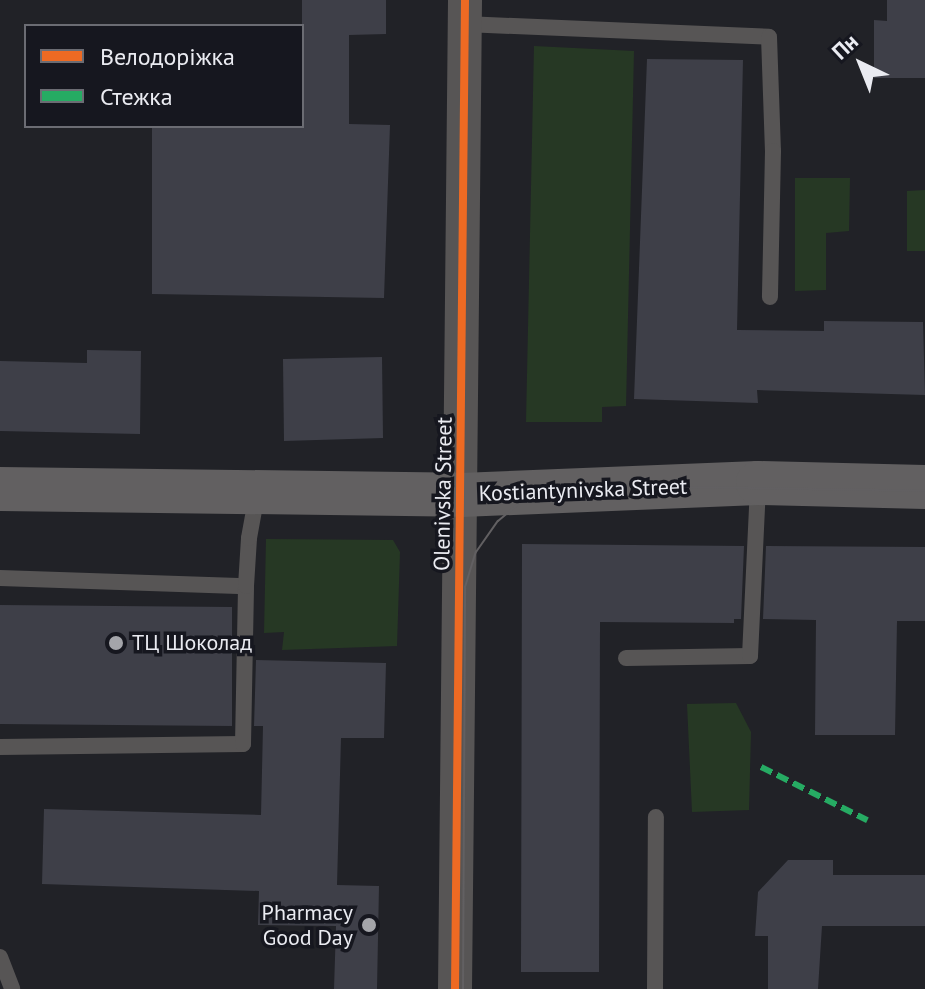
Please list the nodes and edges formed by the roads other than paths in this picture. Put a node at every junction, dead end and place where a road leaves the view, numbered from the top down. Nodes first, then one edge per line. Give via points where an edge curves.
1 (465, 12) edge
2 (770, 297) dead end
3 (758, 483) junction
4 (925, 487) edge
5 (0, 489) edge
6 (257, 493) junction
7 (461, 495) junction
8 (0, 578) edge
9 (246, 586) junction
10 (626, 658) dead end
11 (0, 747) edge
12 (656, 817) dead end
13 (0, 957) edge
14 (12, 989) edge
15 (455, 989) edge
16 (655, 989) edge

1 - 2 lane via 769,37
1 - 7 street, Olenivska Street
3 - 4 main road, Kostiantynivska Street
3 - 7 main road, Kostiantynivska Street
3 - 10 lane via 750,656
5 - 6 main road, Kostiantynivska Street
6 - 7 main road, Kostiantynivska Street
6 - 9 lane
7 - 15 street, Olenivska Street
8 - 9 lane
9 - 11 lane via 243,744
12 - 16 lane
13 - 14 lane

